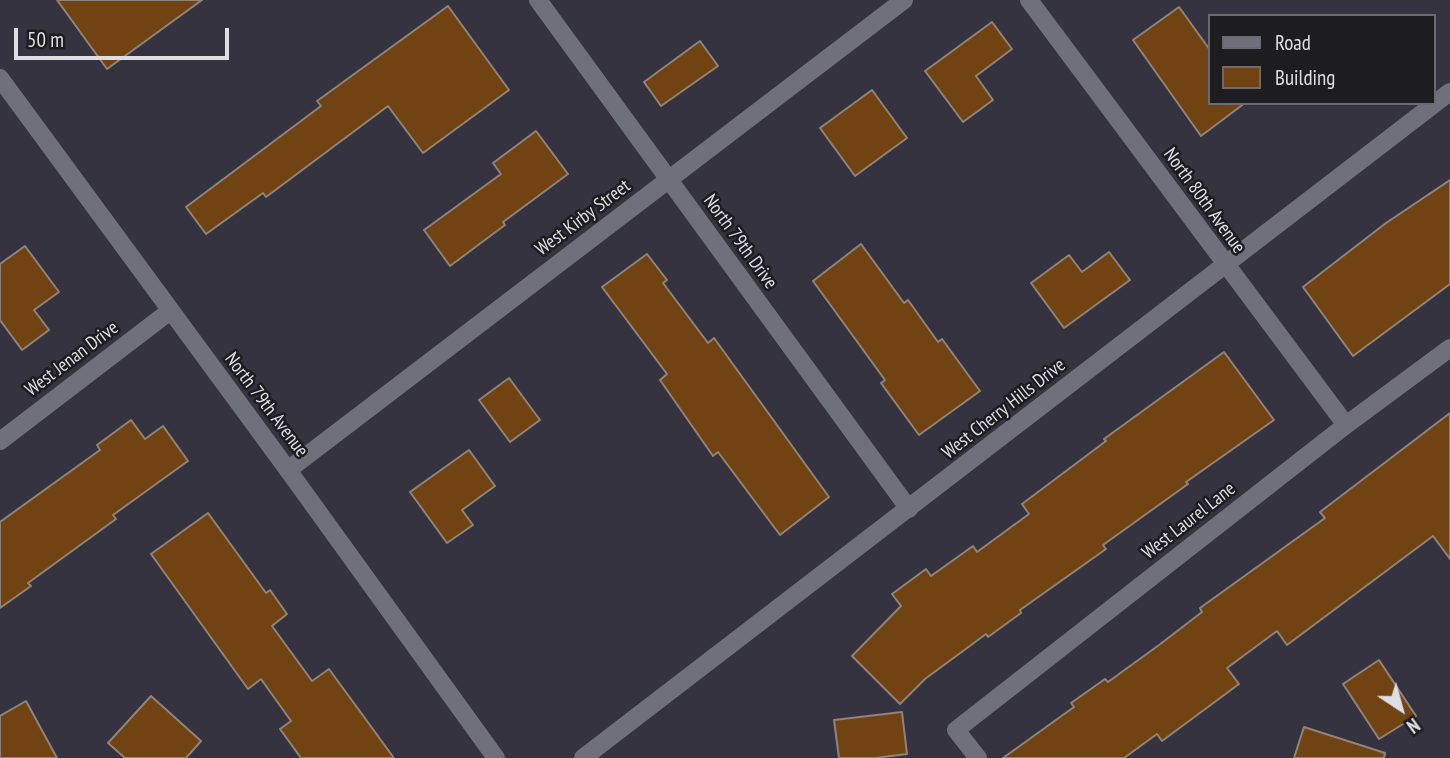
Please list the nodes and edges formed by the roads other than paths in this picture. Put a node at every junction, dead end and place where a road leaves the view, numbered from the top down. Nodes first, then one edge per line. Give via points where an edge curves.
1 (538, 0) edge
2 (904, 0) edge
3 (1029, 0) edge
4 (0, 78) edge
5 (1450, 92) edge
6 (1436, 103) edge
7 (1433, 105) edge
8 (668, 179) junction
9 (1225, 266) junction
10 (170, 311) junction
11 (1450, 348) edge
12 (1346, 425) junction
13 (0, 441) edge
14 (288, 470) junction
15 (909, 509) junction
16 (496, 758) edge
17 (583, 758) edge
18 (978, 758) edge

1 - 8 street, North 79th Drive
2 - 8 street, West Kirby Street
3 - 9 street, North 80th Avenue
4 - 10 street, North 79th Avenue
5 - 6 street, West Cherry Hills Drive
7 - 9 street, West Cherry Hills Drive
8 - 14 street, West Kirby Street
8 - 15 street, North 79th Drive
9 - 12 street, North 80th Avenue
9 - 15 street, West Cherry Hills Drive
10 - 13 street, West Jenan Drive
10 - 14 street, North 79th Avenue
11 - 12 street, West Laurel Lane
12 - 18 street, West Laurel Lane via 956,730
14 - 16 street, North 79th Avenue
15 - 17 street, West Cherry Hills Drive

